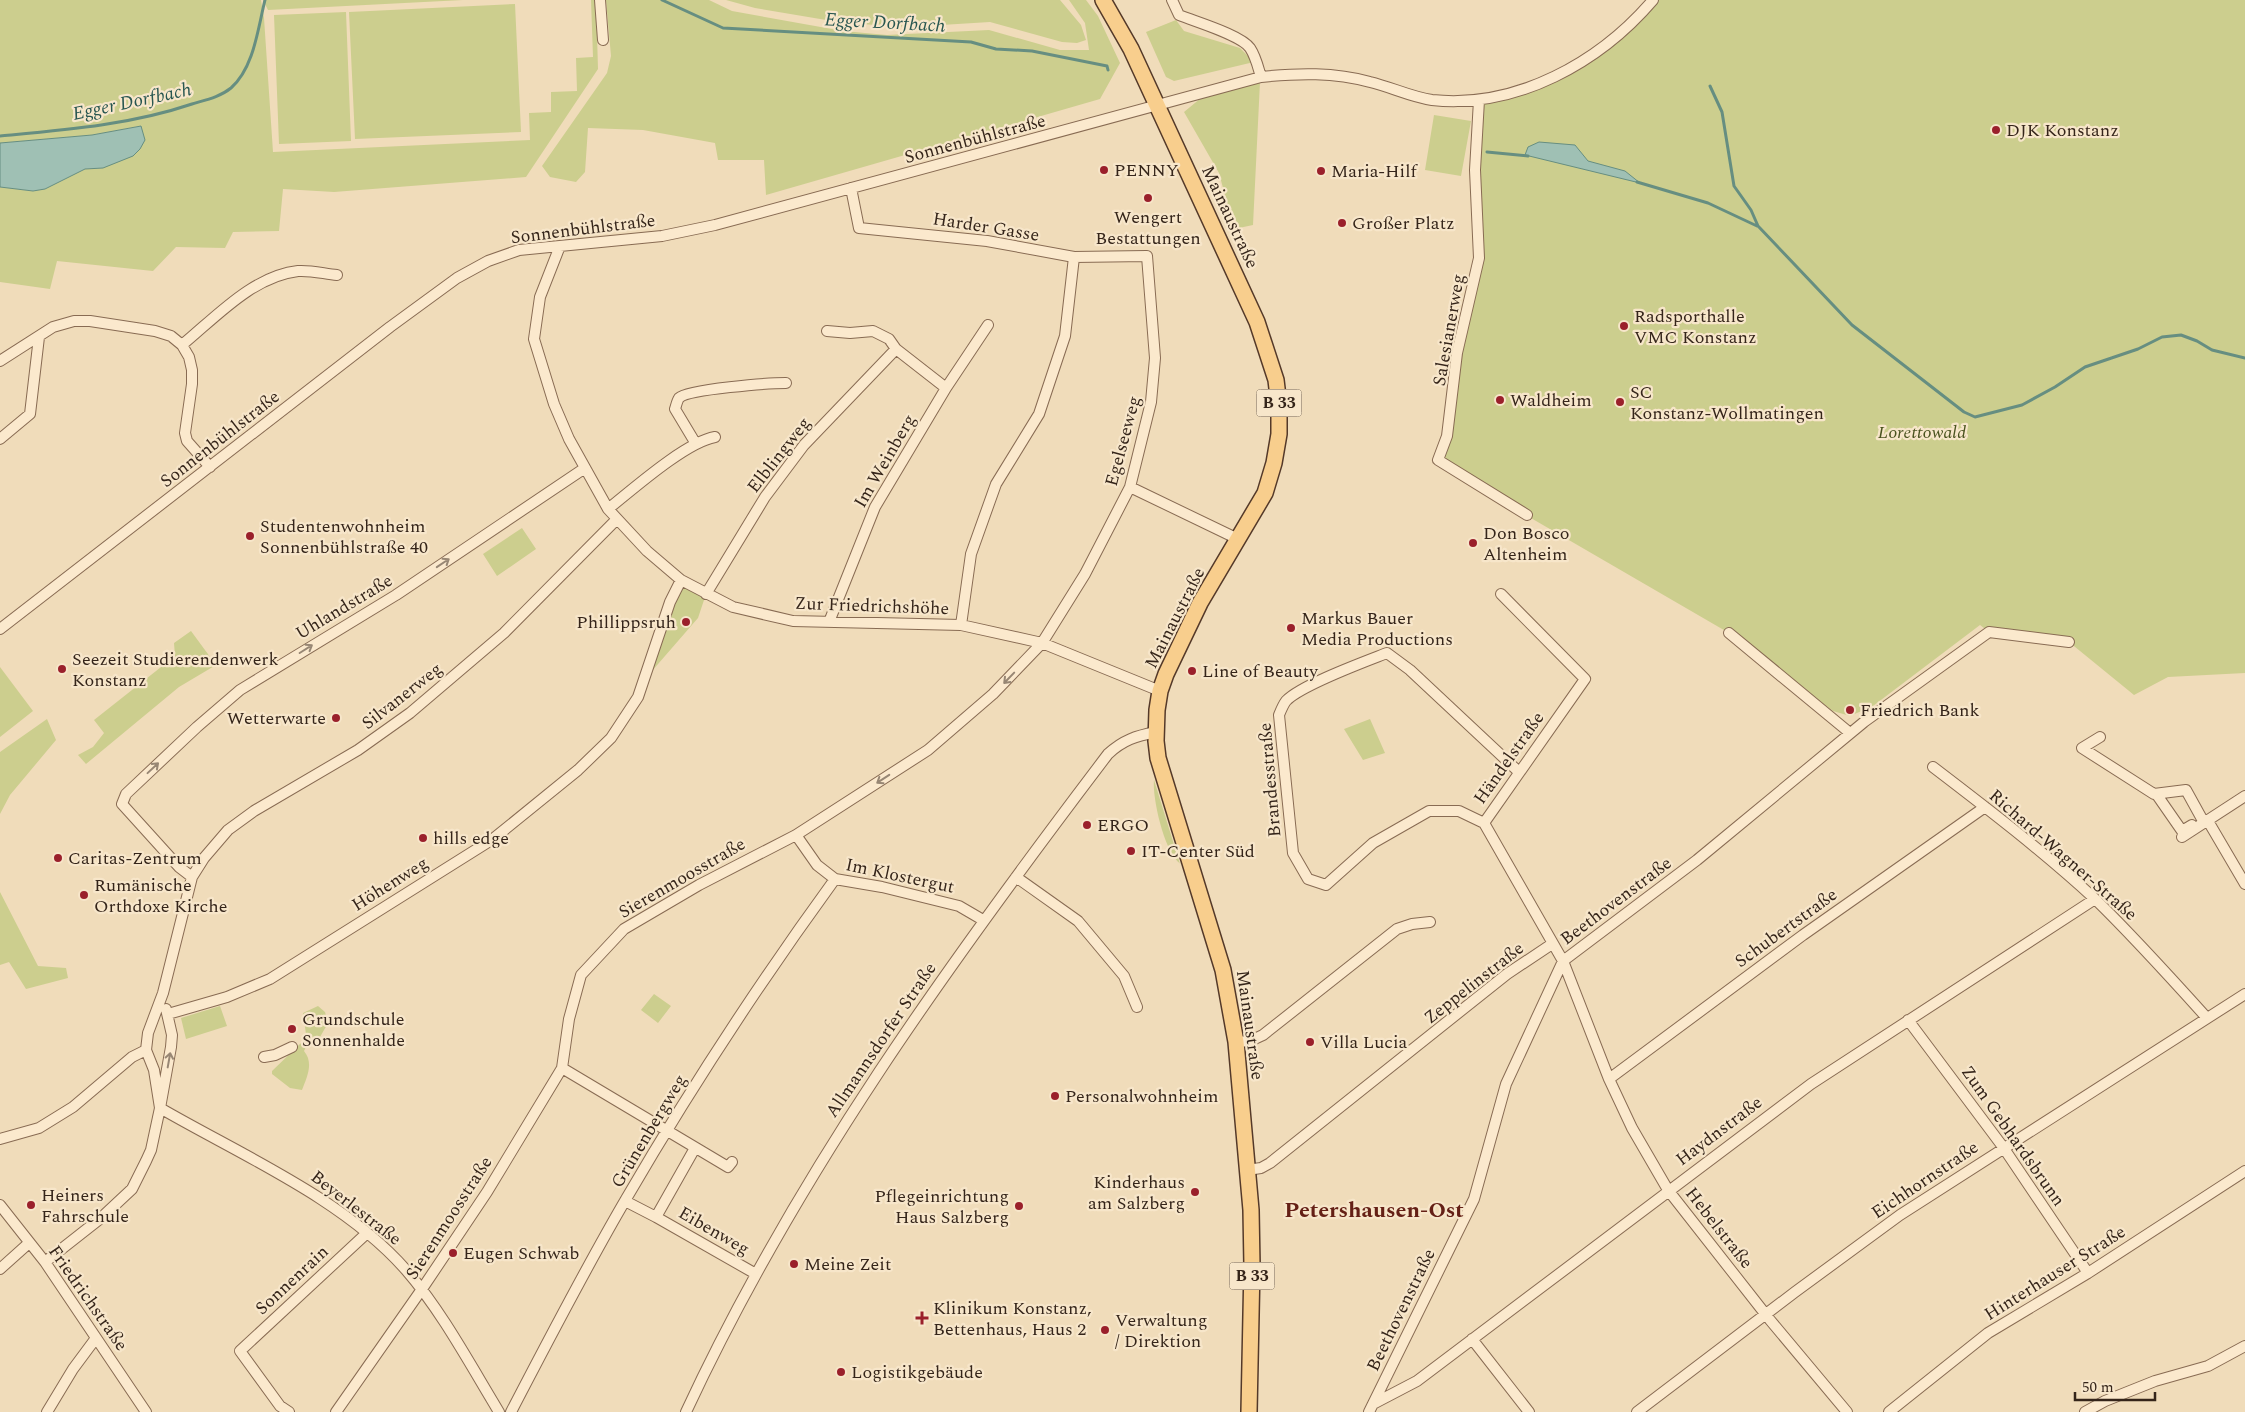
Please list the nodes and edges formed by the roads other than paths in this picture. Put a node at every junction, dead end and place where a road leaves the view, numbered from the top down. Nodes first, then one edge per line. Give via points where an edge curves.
1 (600, 0) edge
2 (1104, 0) edge
3 (1172, 0) edge
4 (1653, 0) edge
5 (604, 40) dead end
6 (1261, 77) junction
7 (1479, 100) junction
8 (1157, 104) junction
9 (851, 188) junction
10 (560, 246) junction
11 (1074, 256) junction
12 (1147, 256) joint
13 (337, 275) dead end
14 (988, 325) dead end
15 (827, 331) dead end
16 (39, 337) junction
17 (182, 345) junction
18 (896, 349) junction
19 (0, 361) edge
20 (786, 382) dead end
21 (946, 388) junction
22 (715, 437) dead end
23 (0, 439) edge
24 (696, 444) junction
25 (210, 467) junction
26 (585, 468) junction
27 (1130, 487) junction
28 (608, 509) junction
29 (1527, 515) dead end
30 (617, 519) junction
31 (1238, 539) junction
32 (681, 580) junction
33 (706, 594) junction
34 (1501, 594) dead end
35 (829, 622) junction
36 (961, 625) junction
37 (0, 628) edge
38 (1728, 633) dead end
39 (1042, 642) junction
40 (2069, 642) dead end
41 (1160, 690) junction
42 (1156, 732) junction
43 (1850, 734) junction
44 (2100, 737) dead end
45 (1933, 767) dead end
46 (1519, 772) junction
47 (2157, 795) junction
48 (2245, 796) edge
49 (1985, 807) junction
50 (2205, 820) junction
51 (1484, 823) junction
52 (796, 835) junction
53 (2182, 837) dead end
54 (192, 877) junction
55 (1016, 877) junction
56 (835, 879) junction
57 (2245, 884) edge
58 (2095, 899) junction
59 (983, 920) junction
60 (1430, 922) dead end
61 (1552, 944) junction
62 (1563, 962) junction
63 (163, 994) junction
64 (2245, 994) edge
65 (1137, 1007) dead end
66 (168, 1014) junction
67 (2207, 1018) junction
68 (1908, 1020) junction
69 (1236, 1042) junction
70 (292, 1047) dead end
71 (146, 1050) junction
72 (264, 1057) dead end
73 (562, 1068) junction
74 (1609, 1079) junction
75 (160, 1108) junction
76 (667, 1130) junction
77 (0, 1139) edge
78 (2004, 1147) junction
79 (695, 1148) junction
80 (732, 1162) dead end
81 (1247, 1170) junction
82 (2245, 1171) edge
83 (1668, 1190) junction
84 (625, 1200) junction
85 (0, 1205) edge
86 (656, 1217) junction
87 (367, 1233) junction
88 (29, 1243) junction
89 (45, 1262) junction
90 (0, 1269) edge
91 (2088, 1273) junction
92 (756, 1274) junction
93 (422, 1289) junction
94 (1766, 1314) junction
95 (96, 1338) junction
96 (1472, 1339) junction
97 (2245, 1346) edge
98 (1371, 1408) edge
99 (47, 1412) edge
100 (146, 1412) edge
101 (289, 1412) edge
102 (336, 1412) edge
103 (499, 1412) edge
104 (511, 1412) edge
105 (686, 1412) edge
106 (1249, 1412) edge
107 (1529, 1412) edge
108 (1637, 1412) edge
109 (1847, 1412) edge
110 (1890, 1412) edge
111 (2085, 1412) edge

1 - 5 street
2 - 8 main road, Mainaustraße / B 33
3 - 6 street via 1179,15 1237,37 1249,46
4 - 7 street, Sonnenbühlstraße via 1624,30 1556,78
6 - 7 street, Sonnenbühlstraße via 1318,73 1370,81 1433,100
6 - 8 street, Sonnenbühlstraße
7 - 29 street, Salesianerweg via 1475,170 1479,258 1458,353 1447,436 1438,460
8 - 9 street, Sonnenbühlstraße
8 - 31 main road, Mainaustraße / B 33 via 1258,322 1276,380 1279,434 1274,463 1264,493
9 - 10 street, Sonnenbühlstraße via 662,236
9 - 11 street, Harder Gasse via 859,228 987,241
10 - 25 street, Sonnenbühlstraße via 519,250 488,261 458,278
10 - 26 street, Zur Friedrichshöhe via 540,298 534,339 554,404
11 - 12 street, Harder Gasse
11 - 36 street via 1066,336 1039,414 996,484 971,554
12 - 27 street, Egelseeweg via 1155,358 1151,402
13 - 17 street via 300,271 266,279
14 - 21 street, Im Weinberg
15 - 18 street via 873,331 889,339
16 - 17 street via 53,327 74,321 90,321 155,330 171,336
16 - 19 street
16 - 23 street via 30,414
17 - 25 street via 192,370 187,441
18 - 21 street
18 - 33 street, Elblingweg via 804,445 765,497
20 - 24 street via 705,390 679,398 675,409
21 - 35 street, Im Weinberg via 876,507
22 - 24 street
24 - 28 street
25 - 37 street, Sonnenbühlstraße
26 - 28 street, Zur Friedrichshöhe
54 -> 26 street, Uhlandstraße via 122,804 126,794 240,690 396,595
27 - 31 street
27 - 39 street, Egelseeweg via 1085,574
28 - 30 street, Zur Friedrichshöhe
30 - 32 street, Zur Friedrichshöhe
30 - 54 street, Silvanerweg via 504,633 430,696 358,750 234,826 204,858
31 - 41 main road, Mainaustraße / B 33 via 1200,603
32 - 33 street, Zur Friedrichshöhe
32 - 66 street, Höhenweg via 638,697 611,738 578,770 493,838 270,979 228,997
33 - 35 street, Zur Friedrichshöhe via 733,607 756,613 793,621
34 - 46 street, Händelstraße via 1585,679
35 - 36 street, Zur Friedrichshöhe
36 - 39 street, Zur Friedrichshöhe
38 - 43 street
39 - 41 street, Zur Friedrichshöhe
39 -> 52 street, Sierenmoosstraße via 993,694 928,750
40 - 43 street, Beethovenstraße via 1989,632
41 - 42 main road, Mainaustraße / B 33
42 - 55 street, Allmannsdorfer Straße via 1131,738 1108,754
42 - 69 main road, Mainaustraße / B 33 via 1158,758 1223,970
43 - 62 street, Beethovenstraße via 1697,860
44 - 47 street via 2082,748
45 - 49 street, Richard-Wagner-Straße
46 - 51 street, Händelstraße
46 - 51 street, Brandesstraße via 1410,670 1387,653 1318,683 1285,702 1279,715 1293,853 1308,879 1326,885 1373,843 1429,811 1459,811
47 - 50 street via 2186,790
47 - 50 street via 2182,831
48 - 50 street
49 - 58 street, Richard-Wagner-Straße
49 - 74 street, Schubertstraße via 1803,935
50 - 53 street
50 - 57 street
51 - 61 street, Händelstraße
52 - 56 street, Im Klostergut via 817,865
52 - 73 street, Sierenmoosstraße via 699,885 624,929 581,976 568,1020
54 - 63 street
55 - 59 street, Allmannsdorfer Straße
55 - 65 street via 1078,921 1124,976
56 - 59 street, Im Klostergut via 959,906
56 - 76 street, Grünenbergweg via 729,1032
58 - 67 street, Richard-Wagner-Straße
58 - 68 street, Haydnstraße
59 - 92 street, Allmannsdorfer Straße via 867,1087
60 - 69 street via 1397,929 1263,1035 1250,1041
61 - 62 street, Händelstraße
61 - 81 street, Zeppelinstraße via 1507,974 1270,1163
62 - 74 street, Hebelstraße
62 - 98 street, Beethovenstraße via 1506,1084 1474,1199
63 - 66 street
63 - 71 street via 148,1033
64 - 67 street, Eichhornstraße
75 -> 66 street via 171,1047
67 - 78 street, Eichhornstraße
68 - 78 street, Zum Gebhardsbrunn
68 - 83 street, Haydnstraße via 1810,1084
69 - 81 main road, Mainaustraße / B 33
70 - 72 street
71 - 75 street via 154,1070
71 - 77 street via 132,1057 73,1107 38,1128
73 - 76 street
73 - 93 street, Sierenmoosstraße via 487,1192
74 - 83 street, Hebelstraße via 1632,1128
75 - 87 street, Beyerlestraße via 295,1182
75 - 89 street via 151,1150 132,1190
76 - 79 street
76 - 84 street, Grünenbergweg
78 - 91 street, Zum Gebhardsbrunn
78 - 94 street, Eichhornstraße via 1900,1215
79 - 80 street via 728,1167
79 - 86 street
81 - 106 main road, Mainaustraße / B 33 via 1252,1266
82 - 91 street, Hinterhauser Straße
83 - 94 street, Hebelstraße
83 - 96 street, Haydnstraße
84 - 86 street, Eibenweg
84 - 104 street, Grünenbergweg
85 - 88 street, Friedrichstraße
86 - 92 street, Eibenweg
87 - 93 street, Beyerlestraße
87 - 101 street, Sonnenrain via 240,1352 280,1406
88 - 89 street, Friedrichstraße
88 - 90 street
89 - 95 street, Friedrichstraße
91 - 110 street, Hinterhauser Straße via 1988,1333
92 - 105 street, Allmannsdorfer Straße
93 - 102 street, Sierenmoosstraße
93 - 103 street, Beyerlestraße
94 - 108 street, Eichhornstraße
94 - 109 street, Hebelstraße
95 - 99 street
95 - 100 street, Friedrichstraße
96 - 98 street, Haydnstraße via 1417,1381
96 - 107 street
97 - 111 street via 2208,1366 2154,1381

